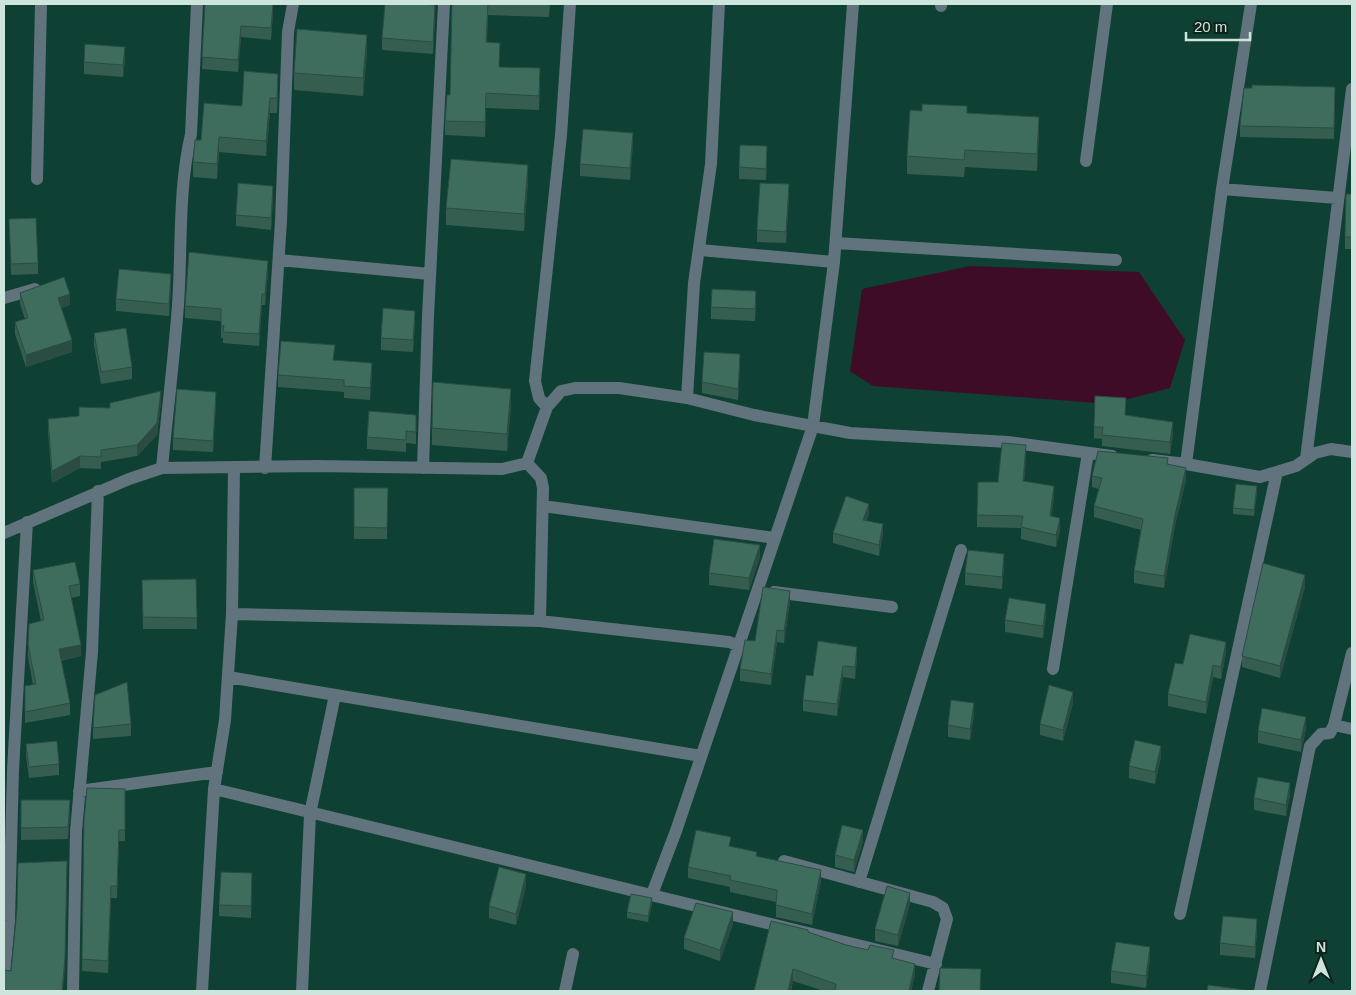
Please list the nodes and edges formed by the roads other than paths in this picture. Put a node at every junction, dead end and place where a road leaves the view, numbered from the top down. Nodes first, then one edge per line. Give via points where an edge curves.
1 (41, 4) edge
2 (198, 4) edge
3 (293, 4) edge
4 (444, 4) edge
5 (570, 4) edge
6 (719, 4) edge
7 (853, 4) edge
8 (1107, 4) edge
9 (1251, 4) edge
10 (1352, 89) edge
11 (1086, 161) dead end
12 (37, 179) dead end
13 (1222, 189) junction
14 (1337, 198) junction
15 (836, 243) junction
16 (700, 250) junction
17 (279, 260) junction
18 (1116, 260) dead end
19 (834, 262) junction
20 (430, 274) junction
21 (36, 288) edge
22 (4, 298) edge
23 (687, 398) junction
24 (548, 406) junction
25 (813, 426) junction
26 (1352, 452) edge
27 (1088, 454) junction
28 (1306, 459) junction
29 (527, 463) junction
30 (1186, 464) junction
31 (162, 468) junction
32 (234, 468) junction
33 (266, 468) junction
34 (423, 468) junction
35 (1277, 472) junction
36 (98, 491) junction
37 (543, 506) junction
38 (27, 522) junction
39 (4, 533) edge
40 (775, 538) junction
41 (961, 550) dead end
42 (757, 590) junction
43 (892, 607) dead end
44 (232, 614) junction
45 (540, 621) junction
46 (737, 645) junction
47 (1352, 653) edge
48 (1053, 669) dead end
49 (228, 678) junction
50 (335, 695) junction
51 (1334, 725) junction
52 (1352, 729) edge
53 (9, 740) edge
54 (701, 756) junction
55 (217, 772) junction
56 (214, 789) junction
57 (79, 790) junction
58 (310, 814) junction
59 (784, 861) edge
60 (859, 882) junction
61 (652, 894) junction
62 (1180, 914) dead end
63 (5, 951) edge
64 (573, 954) dead end
65 (936, 964) junction
66 (4, 976) edge
67 (73, 991) edge
68 (202, 991) edge
69 (302, 991) edge
70 (565, 991) edge
71 (928, 991) edge
72 (1260, 991) edge

1 - 12 street
2 - 31 street via 191,134 181,206 178,306
3 - 17 street via 288,32
4 - 20 street
5 - 24 street via 561,135 535,381 539,398
6 - 16 street via 711,164
7 - 15 street
8 - 11 street
9 - 13 street
10 - 14 street
13 - 14 street
13 - 30 street
14 - 28 street
15 - 18 street
15 - 19 street
16 - 19 street
16 - 23 street via 694,283
17 - 20 street
17 - 33 street
19 - 25 street
20 - 34 street
21 - 22 street
23 - 24 street via 619,388 575,388 561,391
23 - 25 street
24 - 29 street
25 - 27 street via 850,433 1008,442
25 - 40 street
26 - 28 street via 1331,449
27 - 30 street
27 - 48 street
28 - 35 street
29 - 34 street via 502,469
29 - 37 street via 541,478
30 - 35 street via 1260,477
31 - 32 street
31 - 36 street
32 - 33 street
32 - 44 street
33 - 34 street
35 - 62 street
36 - 38 street
36 - 57 street via 93,633
37 - 40 street
37 - 45 street
38 - 39 street
38 - 53 street via 24,605
40 - 42 street
41 - 60 street
42 - 43 street
42 - 46 street
44 - 45 street
44 - 49 street
45 - 46 street
46 - 54 street
47 - 51 street
49 - 50 street
49 - 55 street
50 - 54 street
50 - 58 street
51 - 52 street
51 - 72 street via 1330,733 1321,734 1310,746
53 - 63 street
54 - 61 street
55 - 56 street
55 - 57 street
56 - 58 street
56 - 68 street
57 - 67 street
58 - 61 street
58 - 69 street
59 - 60 street
60 - 65 street via 943,908 947,919
61 - 65 street
63 - 66 street
64 - 70 street
65 - 71 street

